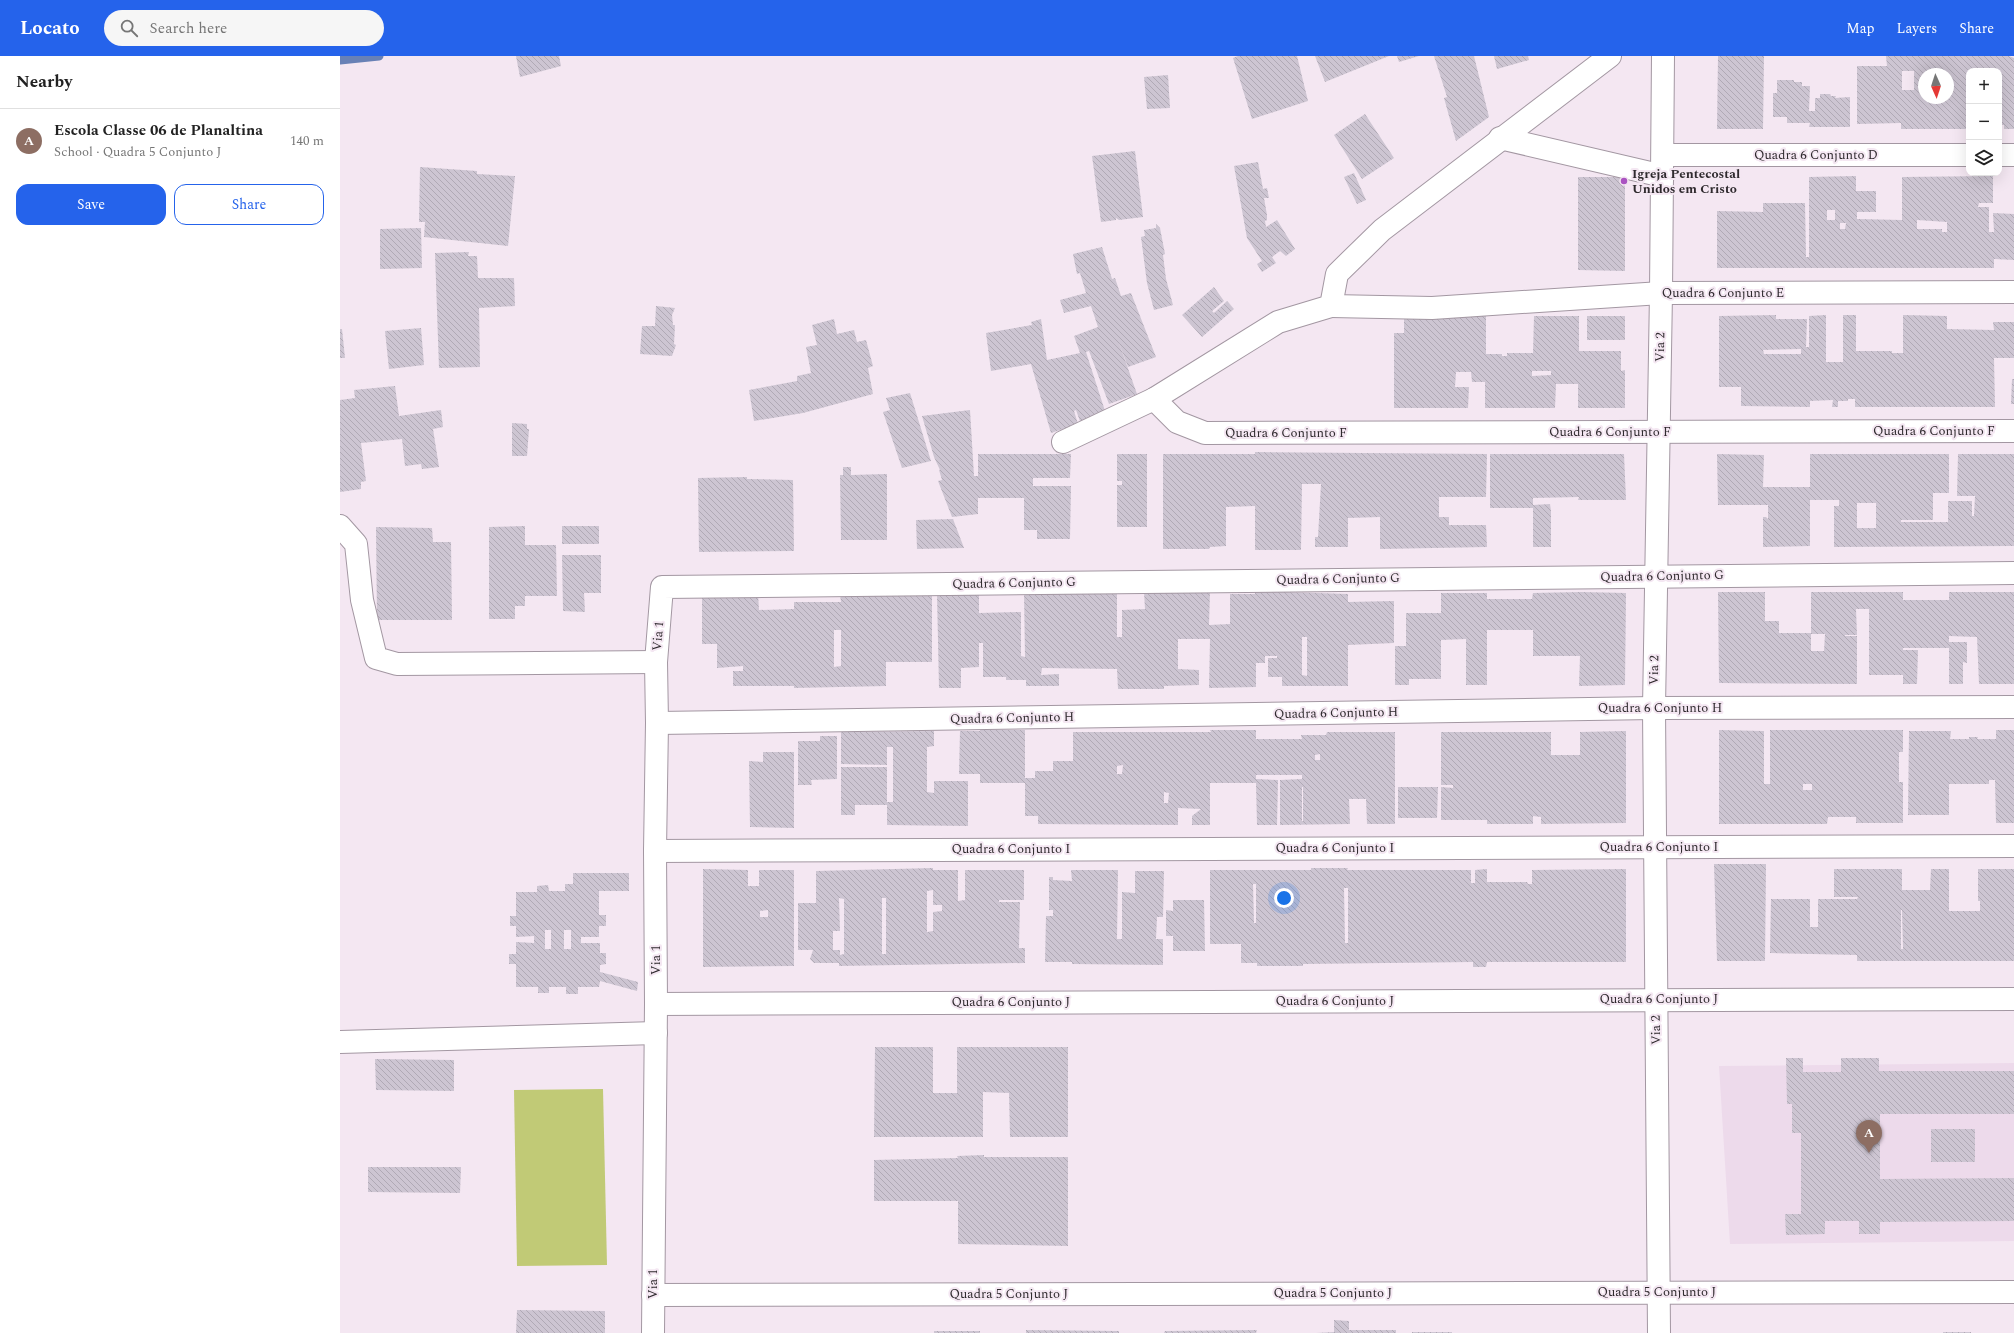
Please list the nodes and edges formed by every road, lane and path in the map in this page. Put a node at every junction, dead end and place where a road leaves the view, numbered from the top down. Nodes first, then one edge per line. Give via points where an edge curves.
1 (1610, 56) edge
2 (1663, 56) edge
3 (1500, 138) junction
4 (1966, 155) edge
5 (2002, 155) edge
6 (2014, 156) edge
7 (1663, 165) junction
8 (2014, 292) edge
9 (1661, 293) junction
10 (1331, 306) junction
11 (1154, 399) junction
12 (2014, 431) edge
13 (1659, 432) junction
14 (1063, 442) dead end
15 (340, 526) edge
16 (2014, 573) edge
17 (1656, 576) junction
18 (662, 587) joint
19 (656, 662) junction
20 (2014, 707) edge
21 (1654, 708) junction
22 (658, 723) junction
23 (1654, 846) junction
24 (2014, 846) edge
25 (655, 851) junction
26 (1656, 999) junction
27 (2014, 999) edge
28 (656, 1004) junction
29 (656, 1033) junction
30 (340, 1042) edge
31 (1659, 1292) junction
32 (2014, 1292) edge
33 (653, 1295) junction
34 (653, 1333) edge
35 (1659, 1333) edge

1 - 3 street
2 - 7 street, Via 2
3 - 7 street, Quadra 6 Conjunto D
3 - 10 street via 1382,230 1357,253 1337,274
4 - 7 street, Quadra 6 Conjunto D
5 - 6 street
7 - 9 street, Via 2
8 - 9 street, Quadra 6 Conjunto E
9 - 10 street, Quadra 6 Conjunto E via 1432,308
9 - 13 street, Via 2
10 - 11 street, Quadra 6 Conjunto E via 1278,322
11 - 13 street, Quadra 6 Conjunto F via 1177,422 1205,433
11 - 14 street, Quadra 6 Conjunto E
12 - 13 street, Quadra 6 Conjunto F
13 - 17 street, Via 2
15 - 19 street via 356,544 362,600 376,658 397,664
16 - 17 street, Quadra 6 Conjunto G
17 - 18 street, Quadra 6 Conjunto G
17 - 21 street, Via 2
18 - 19 street, Via 1
19 - 22 street, Via 1
20 - 21 street, Quadra 6 Conjunto H
21 - 22 street, Quadra 6 Conjunto H
21 - 23 street, Via 2
22 - 25 street, Via 1
23 - 24 street, Quadra 6 Conjunto I
23 - 25 street, Quadra 6 Conjunto I
23 - 26 street, Via 2
25 - 28 street, Via 1
26 - 27 street, Quadra 6 Conjunto J
26 - 28 street, Quadra 6 Conjunto J
26 - 31 street, Via 2
28 - 29 street, Via 1
29 - 30 street
29 - 33 street, Via 1
31 - 32 street, Quadra 5 Conjunto J
31 - 33 street, Quadra 5 Conjunto J
31 - 35 street, Via 2
33 - 34 street, Via 1

